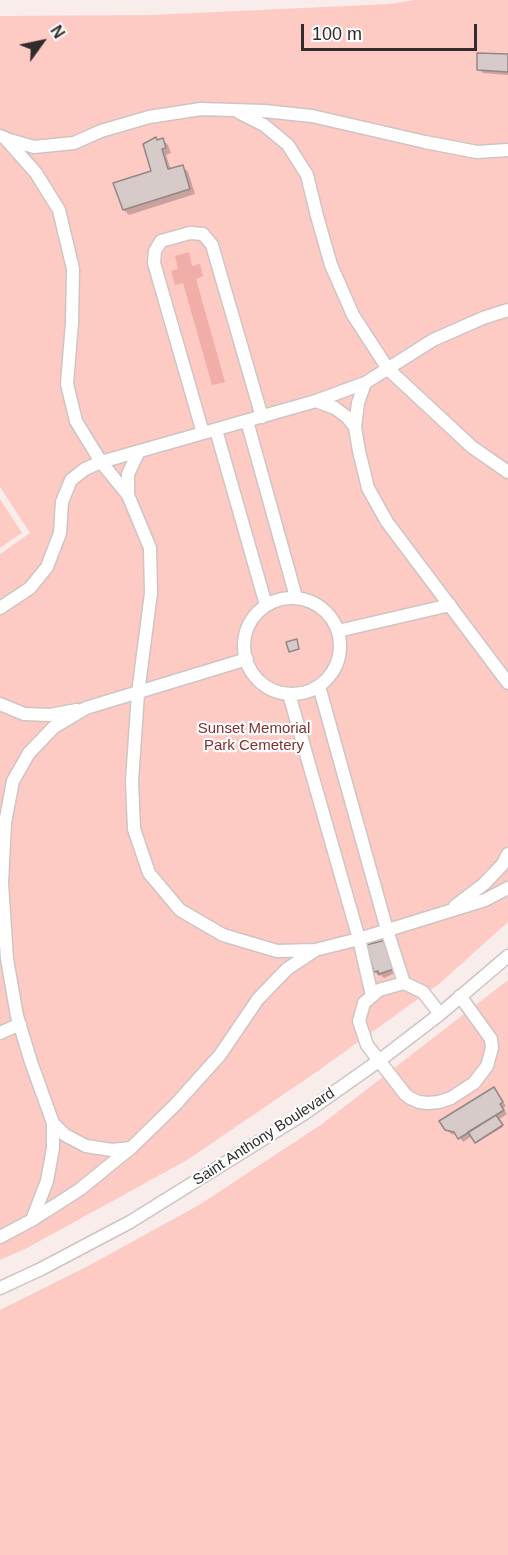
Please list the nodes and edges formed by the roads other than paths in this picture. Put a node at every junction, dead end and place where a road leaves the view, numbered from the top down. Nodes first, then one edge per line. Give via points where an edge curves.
1 (234, 110) junction
2 (2, 137) edge
3 (508, 150) edge
4 (508, 310) edge
5 (388, 369) junction
6 (365, 383) junction
7 (316, 401) junction
8 (262, 417) junction
9 (247, 422) junction
10 (356, 427) junction
11 (216, 430) junction
12 (203, 433) junction
13 (139, 451) junction
14 (101, 462) junction
15 (508, 472) edge
16 (129, 495) junction
17 (296, 597) junction
18 (266, 605) junction
19 (450, 605) junction
20 (0, 608) edge
21 (338, 631) junction
22 (247, 659) junction
23 (508, 683) edge
24 (319, 686) junction
25 (138, 693) junction
26 (289, 694) junction
27 (0, 704) edge
28 (86, 708) junction
29 (508, 854) edge
30 (508, 888) edge
31 (447, 912) junction
32 (387, 930) junction
33 (359, 939) junction
34 (315, 950) junction
35 (508, 956) edge
36 (404, 983) junction
37 (372, 996) junction
38 (460, 996) junction
39 (440, 1014) junction
40 (20, 1024) junction
41 (0, 1034) edge
42 (380, 1060) junction
43 (53, 1123) junction
44 (132, 1148) junction
45 (32, 1220) junction
46 (0, 1237) edge
47 (0, 1288) edge

1 - 2 street via 201,109 149,117 74,143 34,147
1 - 3 street via 312,116 477,152
1 - 5 street via 264,125 288,145 308,175 331,265 353,315
2 - 14 street via 36,173 59,210 73,270 67,384 76,421
4 - 5 street via 434,340
5 - 6 street
5 - 15 street via 472,447
6 - 7 street
6 - 10 street
7 - 8 street
7 - 10 street via 335,408
8 - 9 street
8 - 12 street via 212,245 203,234 190,232 161,241 154,251 154,263
9 - 11 street
9 - 17 street
10 - 19 street via 368,488 387,522
11 - 12 street
11 - 18 street
12 - 13 street
13 - 14 street
13 - 16 street via 128,474
14 - 16 street
14 - 20 street via 71,480 62,502 60,533 47,567 30,588
16 - 25 street via 150,548 151,593
17 - 18 street
17 - 21 street via 325,610
18 - 22 street via 248,626 244,649
19 - 21 street
19 - 23 street
21 - 24 street via 338,662
22 - 25 street
22 - 26 street via 260,682
24 - 26 street
24 - 32 street
25 - 28 street
25 - 34 street via 132,781 134,829 149,873 180,910 223,934 277,951
26 - 33 street
27 - 28 street via 24,714 50,715
28 - 40 street via 54,727 29,753 14,781 5,823 2,883 7,958
29 - 31 street via 484,884
30 - 31 street
31 - 32 street
32 - 33 street
32 - 36 street
33 - 34 street
33 - 37 street
34 - 44 street via 287,969 258,999 220,1054
35 - 38 street, Saint Anthony Boulevard
36 - 37 street
36 - 39 street via 423,992
37 - 42 street via 364,1003 359,1021 367,1045
38 - 39 street, Saint Anthony Boulevard
38 - 42 street via 491,1039 487,1066 474,1083 451,1098 419,1102 405,1094
39 - 42 street, Saint Anthony Boulevard
40 - 41 street
40 - 43 street
42 - 47 street, Saint Anthony Boulevard via 292,1121 130,1222
43 - 44 street via 86,1146
43 - 45 street via 47,1181
44 - 45 street via 79,1190
45 - 46 street

